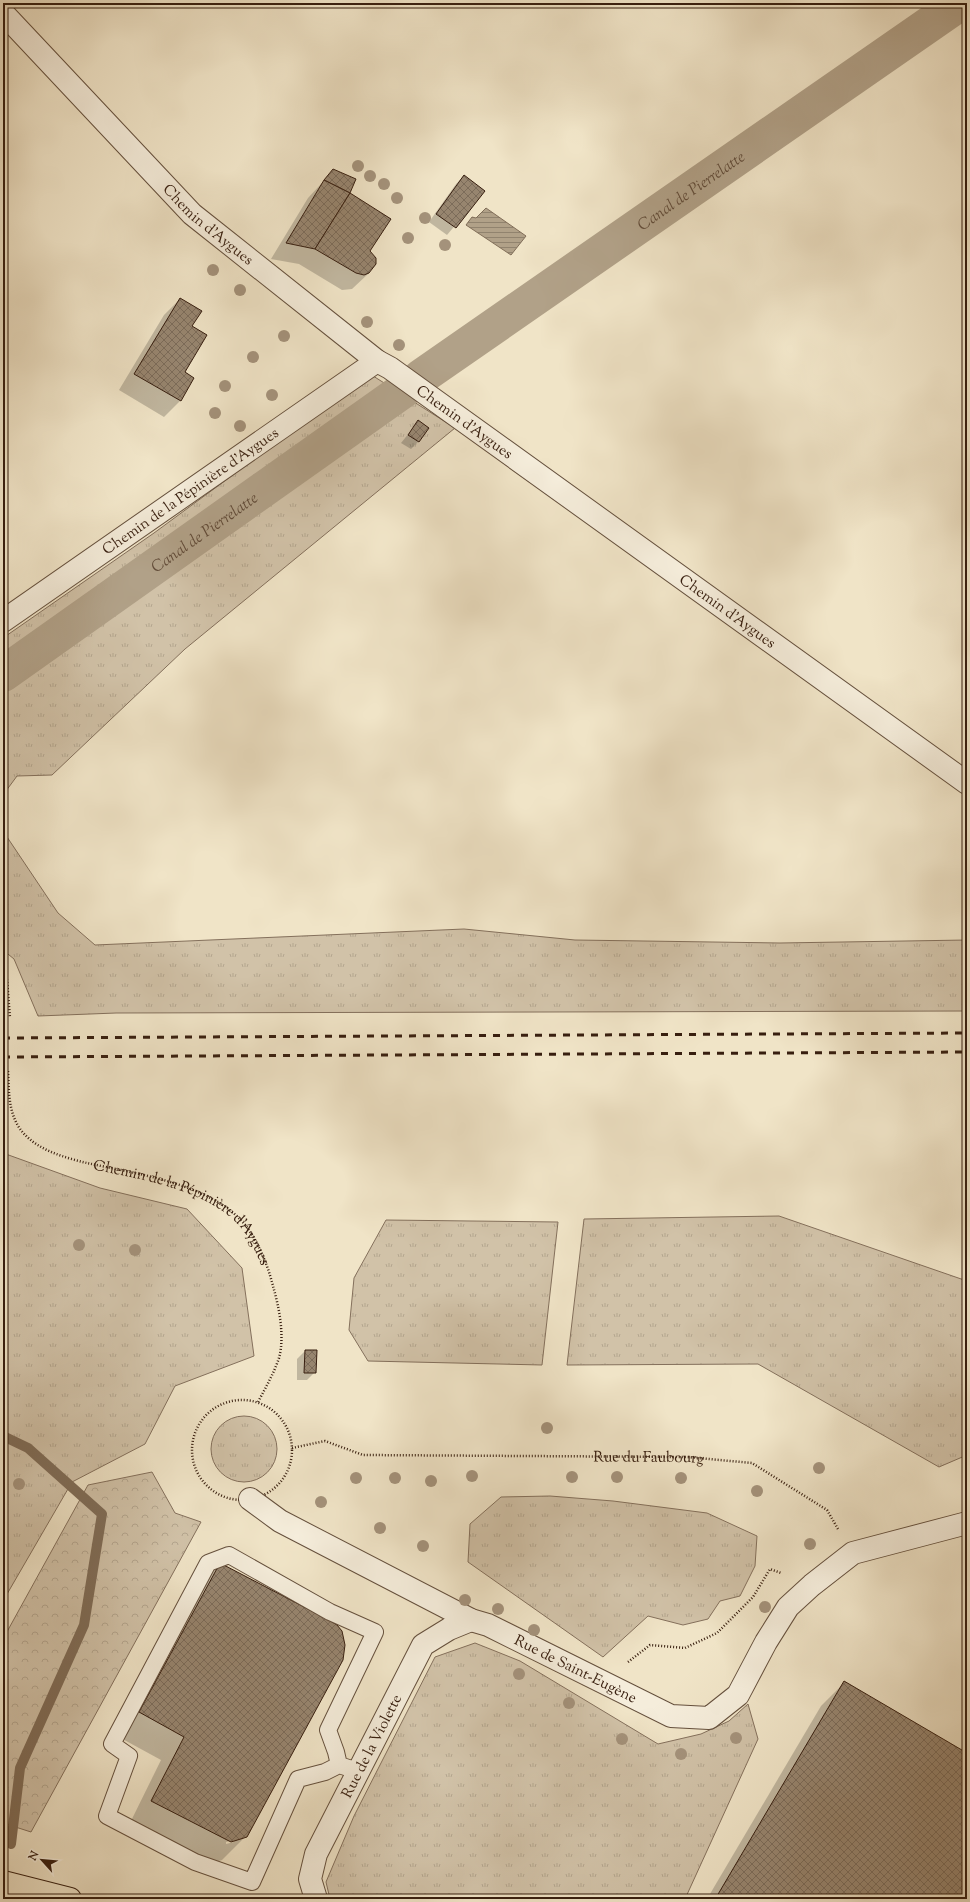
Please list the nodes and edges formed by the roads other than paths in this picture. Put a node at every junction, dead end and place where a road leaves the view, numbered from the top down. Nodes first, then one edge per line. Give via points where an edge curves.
1 (3, 13) edge
2 (377, 361) junction
3 (3, 621) edge
4 (967, 783) edge
5 (250, 1499) road end
6 (967, 1523) edge
7 (471, 1620) junction
8 (348, 1768) junction
9 (3, 1882) edge
10 (70, 1899) edge
11 (316, 1899) edge

1 - 2 street, Chemin d'Aygues via 192,214
2 - 3 street, Chemin de la Pépinière d'Aygues
2 - 4 street, Chemin d'Aygues via 698,588
5 - 7 street, Rue de Saint-Eugène via 280,1521
6 - 7 street, Rue de Saint-Eugène via 853,1553 788,1607 738,1694 709,1718 671,1716 488,1625
7 - 8 street, Rue de la Violette via 448,1629 423,1645
8 - 8 lane via 298,1779 252,1882 196,1862 108,1816 129,1756 112,1744 208,1563 229,1555 330,1612 375,1632 328,1730 336,1752
8 - 11 street, Rue de la Violette via 316,1854 310,1879
9 - 10 main road

